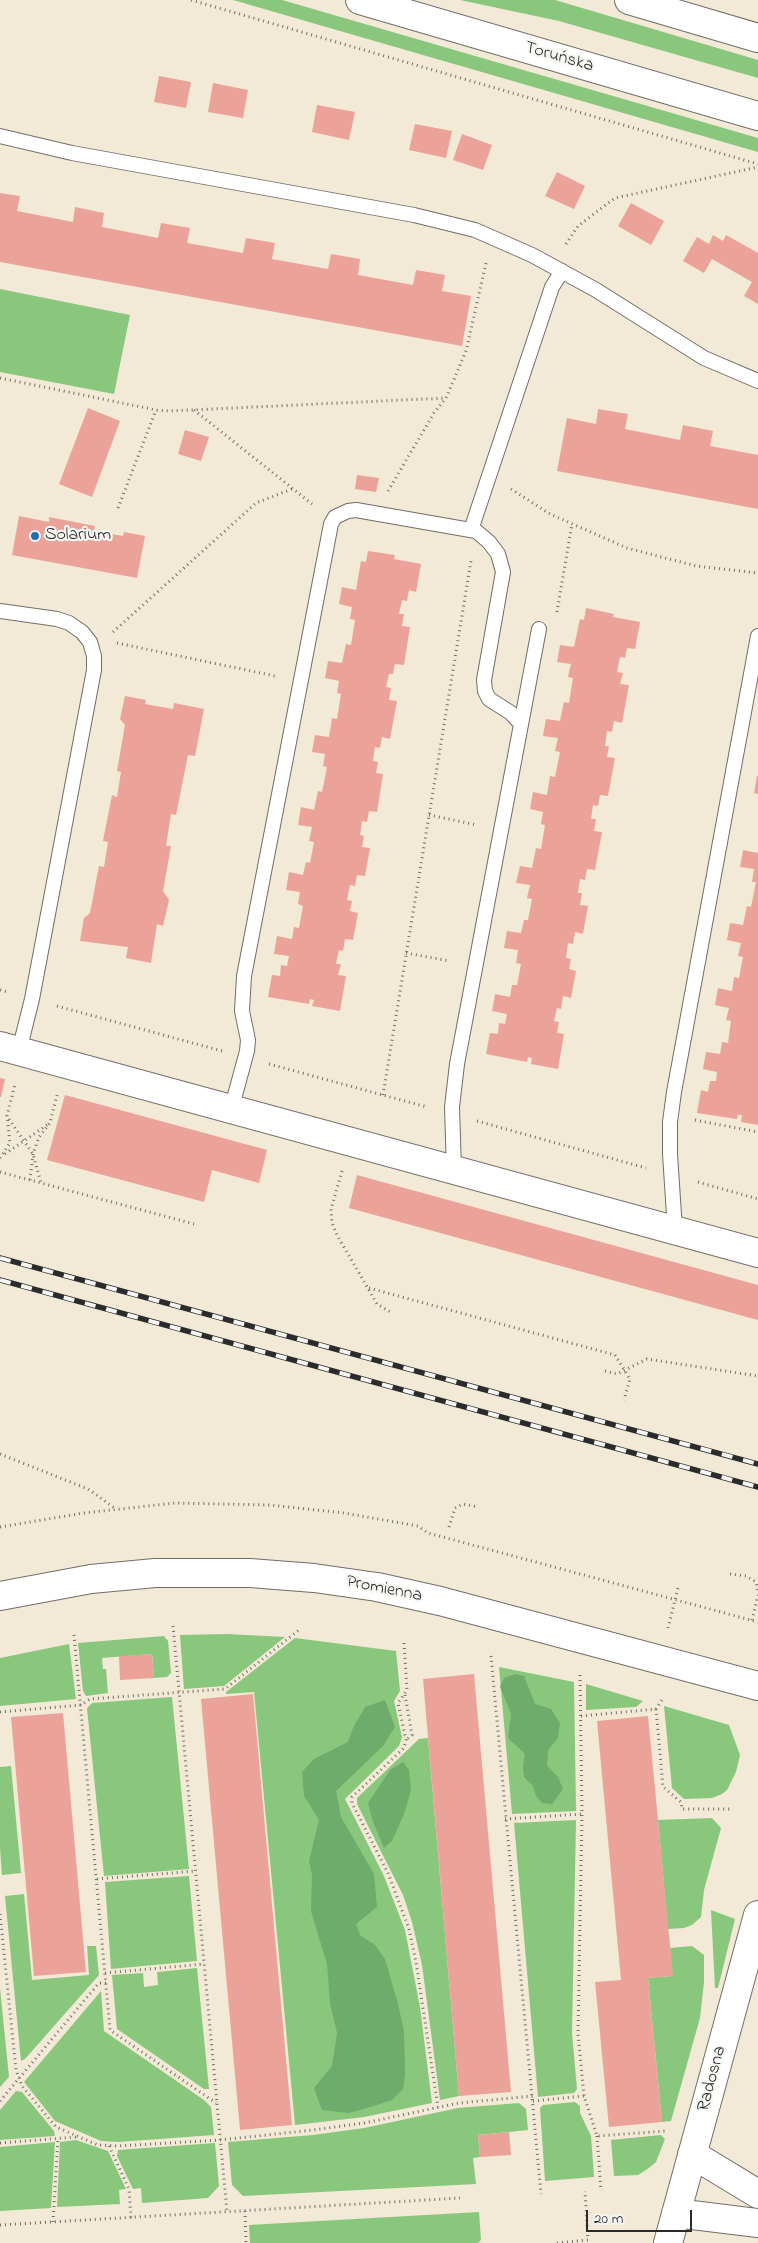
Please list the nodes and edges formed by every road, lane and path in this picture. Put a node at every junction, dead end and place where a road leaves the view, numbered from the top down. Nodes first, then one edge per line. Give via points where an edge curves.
1 (191, 0) edge
2 (360, 0) edge
3 (630, 0) edge
4 (758, 38) edge
5 (758, 116) edge
6 (0, 136) edge
7 (758, 166) edge
8 (491, 236) junction
9 (557, 269) junction
10 (0, 378) edge
11 (758, 381) edge
12 (446, 398) junction
13 (156, 410) junction
14 (193, 410) junction
15 (491, 470) junction
16 (292, 488) junction
17 (118, 508) dead end
18 (374, 514) junction
19 (333, 521) junction
20 (572, 524) junction
21 (473, 530) junction
22 (758, 574) edge
23 (0, 610) edge
24 (540, 629) dead end
25 (85, 636) junction
26 (758, 636) edge
27 (105, 640) junction
28 (537, 644) junction
29 (300, 682) junction
30 (521, 724) junction
31 (429, 816) junction
32 (501, 830) junction
33 (406, 953) junction
34 (476, 966) junction
35 (0, 990) edge
36 (32, 999) junction
37 (14, 1050) edge
38 (245, 1057) junction
39 (65, 1063) junction
40 (383, 1096) junction
41 (231, 1110) junction
42 (452, 1114) junction
43 (671, 1115) junction
44 (7, 1116) junction
45 (50, 1123) junction
46 (758, 1132) edge
47 (24, 1141) junction
48 (350, 1142) junction
49 (4, 1154) junction
50 (32, 1154) junction
51 (0, 1158) edge
52 (454, 1170) junction
53 (0, 1172) edge
54 (672, 1175) junction
55 (30, 1180) junction
56 (41, 1183) junction
57 (758, 1199) edge
58 (194, 1224) dead end
59 (676, 1230) junction
60 (758, 1253) edge
61 (369, 1288) junction
62 (392, 1314) dead end
63 (625, 1369) junction
64 (606, 1371) dead end
65 (758, 1376) edge
66 (624, 1400) dead end
67 (0, 1454) edge
68 (478, 1507) dead end
69 (116, 1509) junction
70 (449, 1526) dead end
71 (0, 1527) edge
72 (730, 1574) dead end
73 (758, 1593) edge
74 (0, 1596) edge
75 (752, 1620) junction
76 (758, 1622) edge
77 (173, 1626) dead end
78 (299, 1630) dead end
79 (74, 1635) dead end
80 (404, 1643) dead end
81 (490, 1656) dead end
82 (580, 1675) dead end
83 (758, 1686) edge
84 (178, 1693) junction
85 (404, 1694) junction
86 (664, 1697) dead end
87 (81, 1705) junction
88 (656, 1710) junction
89 (0, 1712) edge
90 (581, 1716) junction
91 (406, 1740) junction
92 (732, 1809) dead end
93 (582, 1814) junction
94 (505, 1819) junction
95 (195, 1871) junction
96 (97, 1879) junction
97 (0, 1914) edge
98 (758, 1915) edge
99 (204, 1964) junction
100 (105, 1973) junction
101 (106, 1983) junction
102 (19, 2078) junction
103 (532, 2096) junction
104 (584, 2096) junction
105 (0, 2101) edge
106 (533, 2102) junction
107 (217, 2104) junction
108 (438, 2107) junction
109 (675, 2130) dead end
110 (597, 2136) junction
111 (78, 2137) junction
112 (58, 2138) junction
113 (220, 2140) junction
114 (0, 2143) edge
115 (109, 2146) junction
116 (692, 2154) junction
117 (601, 2191) dead end
118 (585, 2192) dead end
119 (541, 2194) dead end
120 (758, 2194) edge
121 (460, 2198) dead end
122 (245, 2211) junction
123 (227, 2212) junction
124 (676, 2213) junction
125 (131, 2218) junction
126 (53, 2222) junction
127 (758, 2223) edge
128 (0, 2225) edge
129 (246, 2243) edge
130 (557, 2243) edge
131 (668, 2243) edge

1 - 7 path
2 - 5 street, Toruńska
3 - 4 street
6 - 8 lane via 414,215
7 - 9 path via 615,198 578,226
8 - 9 lane
8 - 12 path via 466,351
9 - 11 lane via 704,358
9 - 15 lane
10 - 13 path
12 - 14 path
12 - 18 path
13 - 14 path
13 - 17 path
14 - 16 path
15 - 20 path via 518,496
15 - 21 lane
16 - 19 path
16 - 27 path via 256,503
18 - 19 lane via 348,511
18 - 21 lane
19 - 29 lane
20 - 22 path via 627,548 660,558
20 - 28 path via 554,626
21 - 30 lane via 483,535 498,554 503,572 485,690 489,699
21 - 31 path
23 - 25 lane via 57,618
24 - 28 lane
25 - 27 path
25 - 36 lane via 94,656 94,670
26 - 43 lane via 677,1067
27 - 29 path
28 - 30 lane
29 - 38 lane via 244,976 242,1011 248,1040
30 - 32 lane
31 - 32 path
31 - 33 path
32 - 34 lane
33 - 34 path
33 - 40 path
34 - 42 lane via 457,1064
35 - 36 path
36 - 37 lane
36 - 38 path
37 - 39 street
37 - 44 path
38 - 40 path
38 - 41 lane
39 - 41 street
39 - 45 path
40 - 42 path
41 - 48 street
42 - 52 lane
42 - 54 path
43 - 46 path
43 - 54 lane
44 - 47 path
44 - 49 path via 10,1143
45 - 47 path
45 - 50 path
47 - 49 path
47 - 50 path
48 - 52 street
48 - 61 path via 330,1216 337,1235
49 - 51 path
50 - 55 path
50 - 56 path
52 - 59 street
53 - 55 path
54 - 57 path
54 - 59 lane
55 - 56 path
56 - 58 path
59 - 60 street
61 - 62 path via 378,1304
61 - 63 path via 616,1355
63 - 64 path via 617,1374
63 - 65 path via 647,1358
63 - 66 path via 630,1379
67 - 69 path via 88,1488
68 - 70 path via 464,1504 455,1508
69 - 71 path
69 - 75 path via 175,1503 270,1505 344,1513 418,1526 428,1533
72 - 73 path via 746,1576 756,1582
73 - 75 path
74 - 83 street, Promienna via 91,1579 155,1573 250,1573 314,1578 440,1601
75 - 76 path
77 - 84 path
78 - 84 path via 225,1689
79 - 87 path
80 - 85 path via 407,1690
81 - 94 path
82 - 90 path
84 - 87 path via 90,1699
84 - 95 path
85 - 91 path via 398,1703
85 - 91 path via 412,1735
86 - 88 path
87 - 89 path
87 - 96 path
88 - 90 path
88 - 92 path via 663,1787 681,1802 682,1809
90 - 93 path
91 - 108 path via 404,1748 352,1798 352,1803 388,1873 409,1929
93 - 94 path
93 - 104 path via 578,2034
94 - 103 path
95 - 96 path
95 - 99 path
96 - 100 path
97 - 102 path
98 - 116 street, Radosna
99 - 100 path
99 - 107 path
100 - 101 path
101 - 102 path via 99,1983
101 - 107 path via 110,2030
102 - 105 path
102 - 111 path via 52,2122
103 - 106 path
103 - 108 path via 459,2102
104 - 106 path
104 - 110 path
106 - 119 path
107 - 113 path
108 - 113 path via 364,2123
109 - 110 path
110 - 117 path
111 - 112 path
111 - 115 path
112 - 114 path
112 - 126 path
113 - 115 path
113 - 123 path
115 - 125 path via 129,2189
116 - 120 street
116 - 124 street, Radosna
118 - 130 path via 588,2240
121 - 122 path
122 - 123 path
122 - 129 path
123 - 125 path
124 - 127 street
124 - 131 street, Radosna
125 - 126 path
126 - 128 path

